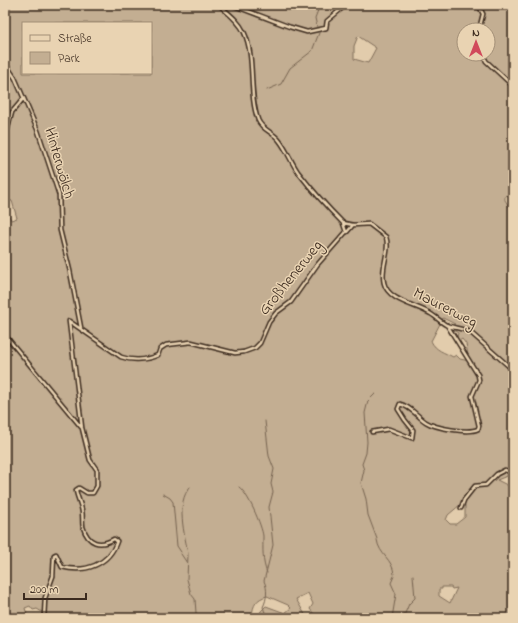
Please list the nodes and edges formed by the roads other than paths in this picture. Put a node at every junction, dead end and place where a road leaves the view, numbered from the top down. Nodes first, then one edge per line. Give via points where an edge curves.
1 (219, 5) edge
2 (232, 5) edge
3 (346, 5) edge
4 (474, 5) edge
5 (482, 22) edge
6 (487, 62) edge
7 (5, 63) edge
8 (513, 86) edge
9 (23, 98) junction
10 (5, 139) edge
11 (343, 223) junction
12 (353, 225) junction
13 (346, 232) junction
14 (447, 325) junction
15 (81, 328) junction
16 (5, 335) edge
17 (513, 370) edge
18 (82, 428) junction
19 (372, 432) dead end
20 (513, 473) edge
21 (461, 508) dead end
22 (44, 618) edge

1 - 11 street via 234,18 244,32 248,45 256,111 262,127 279,140 298,172
2 - 3 street via 307,32 326,28 327,21
4 - 5 street via 480,8 483,14
6 - 8 street
7 - 9 street, Hinterwölch via 15,78
9 - 10 street via 12,112
9 - 15 street, Hinterwölch via 38,131 59,195 60,230
11 - 12 street, Maurerweg
11 - 13 street
12 - 13 street, Großhenerweg
12 - 14 street, Maurerweg via 369,224 386,237 384,282 387,291
13 - 15 street, Großhenerweg via 316,265 291,302 269,322 260,343 244,352 235,353 191,342 166,345 154,357 131,360 121,357
14 - 17 street, Maurerweg via 470,332
14 - 19 street via 478,375 479,380 472,396 478,429 458,430 432,425 400,404 398,409 413,430 412,438 389,429
15 - 18 street via 69,321
16 - 18 street
18 - 22 street via 90,460 96,468 97,480 93,493 79,488 76,490 82,509 83,526 89,537 99,544 107,544 114,539 117,541 109,556 89,568 62,567 54,554 53,576 45,598
20 - 21 street via 505,470 486,485 475,486

